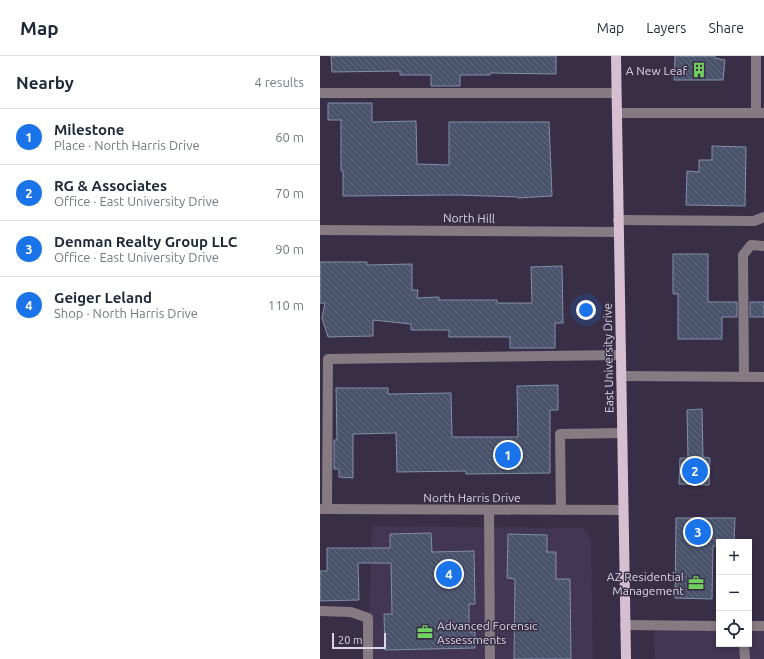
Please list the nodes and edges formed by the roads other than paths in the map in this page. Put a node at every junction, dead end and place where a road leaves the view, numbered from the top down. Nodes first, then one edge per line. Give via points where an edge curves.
1 (616, 56) edge
2 (756, 56) edge
3 (320, 93) edge
4 (616, 93) junction
5 (617, 113) junction
6 (760, 113) edge
7 (764, 217) edge
8 (618, 220) junction
9 (320, 230) edge
10 (619, 232) junction
11 (764, 246) edge
12 (621, 355) junction
13 (621, 376) junction
14 (744, 376) junction
15 (764, 376) edge
16 (622, 433) junction
17 (323, 509) edge
18 (489, 510) junction
19 (561, 510) junction
20 (623, 510) junction
21 (320, 611) edge
22 (625, 625) junction
23 (716, 626) edge
24 (752, 626) edge
25 (764, 626) edge
26 (744, 647) edge
27 (368, 659) edge
28 (490, 659) edge
29 (626, 659) edge
30 (745, 659) edge

1 - 4 main road, East University Drive
2 - 6 street
3 - 4 street
4 - 5 main road, East University Drive
5 - 6 street
5 - 8 main road, East University Drive
7 - 8 street via 754,221
8 - 10 main road, East University Drive
9 - 10 street, North Hill
10 - 12 main road, East University Drive
11 - 14 street via 751,245 743,255
12 - 13 main road, East University Drive
12 - 17 street via 328,359
13 - 14 street
13 - 16 main road, East University Drive
14 - 15 street
16 - 19 street via 560,434
16 - 20 main road, East University Drive
17 - 18 street, North Harris Drive
18 - 19 street, North Harris Drive
18 - 28 street
19 - 20 street, North Harris Drive
20 - 22 main road, East University Drive
21 - 27 street via 351,612 368,618
22 - 23 street
22 - 29 main road, East University Drive
24 - 25 street
26 - 30 street

